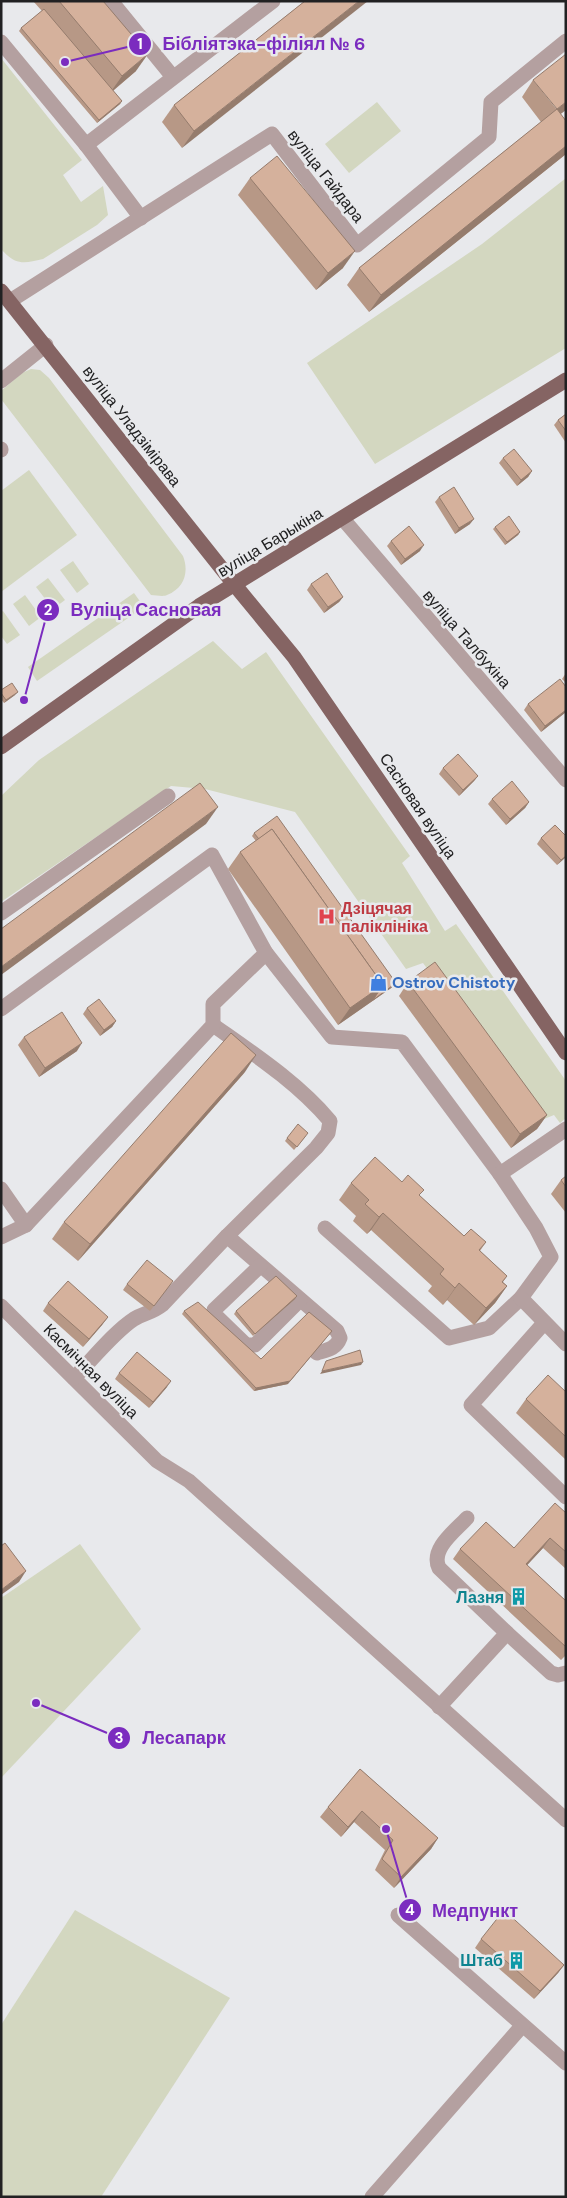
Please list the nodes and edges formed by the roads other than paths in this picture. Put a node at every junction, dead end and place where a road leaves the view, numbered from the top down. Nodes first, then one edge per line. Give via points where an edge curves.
1 (111, 1) edge
2 (273, 1) edge
3 (1, 42) edge
4 (566, 42) edge
5 (173, 77) junction
6 (86, 145) junction
7 (141, 218) junction
8 (6, 296) edge
9 (46, 345) junction
10 (566, 380) edge
11 (1, 381) edge
12 (343, 519) junction
13 (234, 584) junction
14 (1, 747) edge
15 (566, 780) edge
16 (168, 796) dead end
17 (1, 913) edge
18 (266, 953) junction
19 (1, 1010) edge
20 (213, 1025) junction
21 (566, 1053) edge
22 (566, 1129) edge
23 (500, 1174) junction
24 (1, 1189) edge
25 (26, 1224) junction
26 (325, 1228) dead end
27 (227, 1236) junction
28 (1, 1237) edge
29 (260, 1266) junction
30 (521, 1298) junction
31 (300, 1300) junction
32 (1, 1306) edge
33 (544, 1323) junction
34 (566, 1344) edge
35 (317, 1353) edge
36 (74, 1378) junction
37 (566, 1497) edge
38 (467, 1518) dead end
39 (507, 1634) junction
40 (566, 1673) edge
41 (439, 1707) junction
42 (566, 1820) edge
43 (398, 1915) dead end
44 (522, 2026) junction
45 (566, 2063) edge
46 (372, 2197) edge

1 - 5 street
2 - 5 street
3 - 6 street
4 - 7 street, вуліца Гайдара via 491,102 489,137 357,245 272,134
5 - 6 street
6 - 7 street
7 - 8 street, вуліца Гайдара
8 - 9 main road, вуліца Уладзімірава
9 - 11 street
9 - 13 main road, вуліца Уладзімірава
10 - 12 main road, вуліца Барыкіна
12 - 13 main road, вуліца Барыкіна
12 - 15 street, вуліца Талбухіна
13 - 14 main road, вуліца Барыкіна
13 - 21 main road, Сасновая вуліца via 294,656
16 - 17 street
18 - 19 street via 212,855
18 - 20 street via 213,1004
18 - 23 street via 332,1037 402,1042
20 - 25 street
20 - 27 street via 268,1064 330,1121 328,1133 316,1148
22 - 23 street
23 - 30 street via 551,1257
24 - 25 street
25 - 28 street
26 - 30 street via 450,1338 489,1328
27 - 29 street
27 - 36 street via 162,1305 125,1327
29 - 31 street
29 - 31 street via 214,1310 214,1314 246,1345 255,1345
30 - 33 street
31 - 35 street via 338,1331 338,1344
32 - 36 street, Касмічная вуліца
33 - 34 street
33 - 37 street via 471,1405
36 - 41 street, Касмічная вуліца via 157,1461 189,1481
38 - 39 street via 441,1547 436,1562
39 - 40 street via 552,1673 558,1676
39 - 41 street
41 - 42 street, Касмічная вуліца
43 - 44 street
44 - 45 street
44 - 46 street

